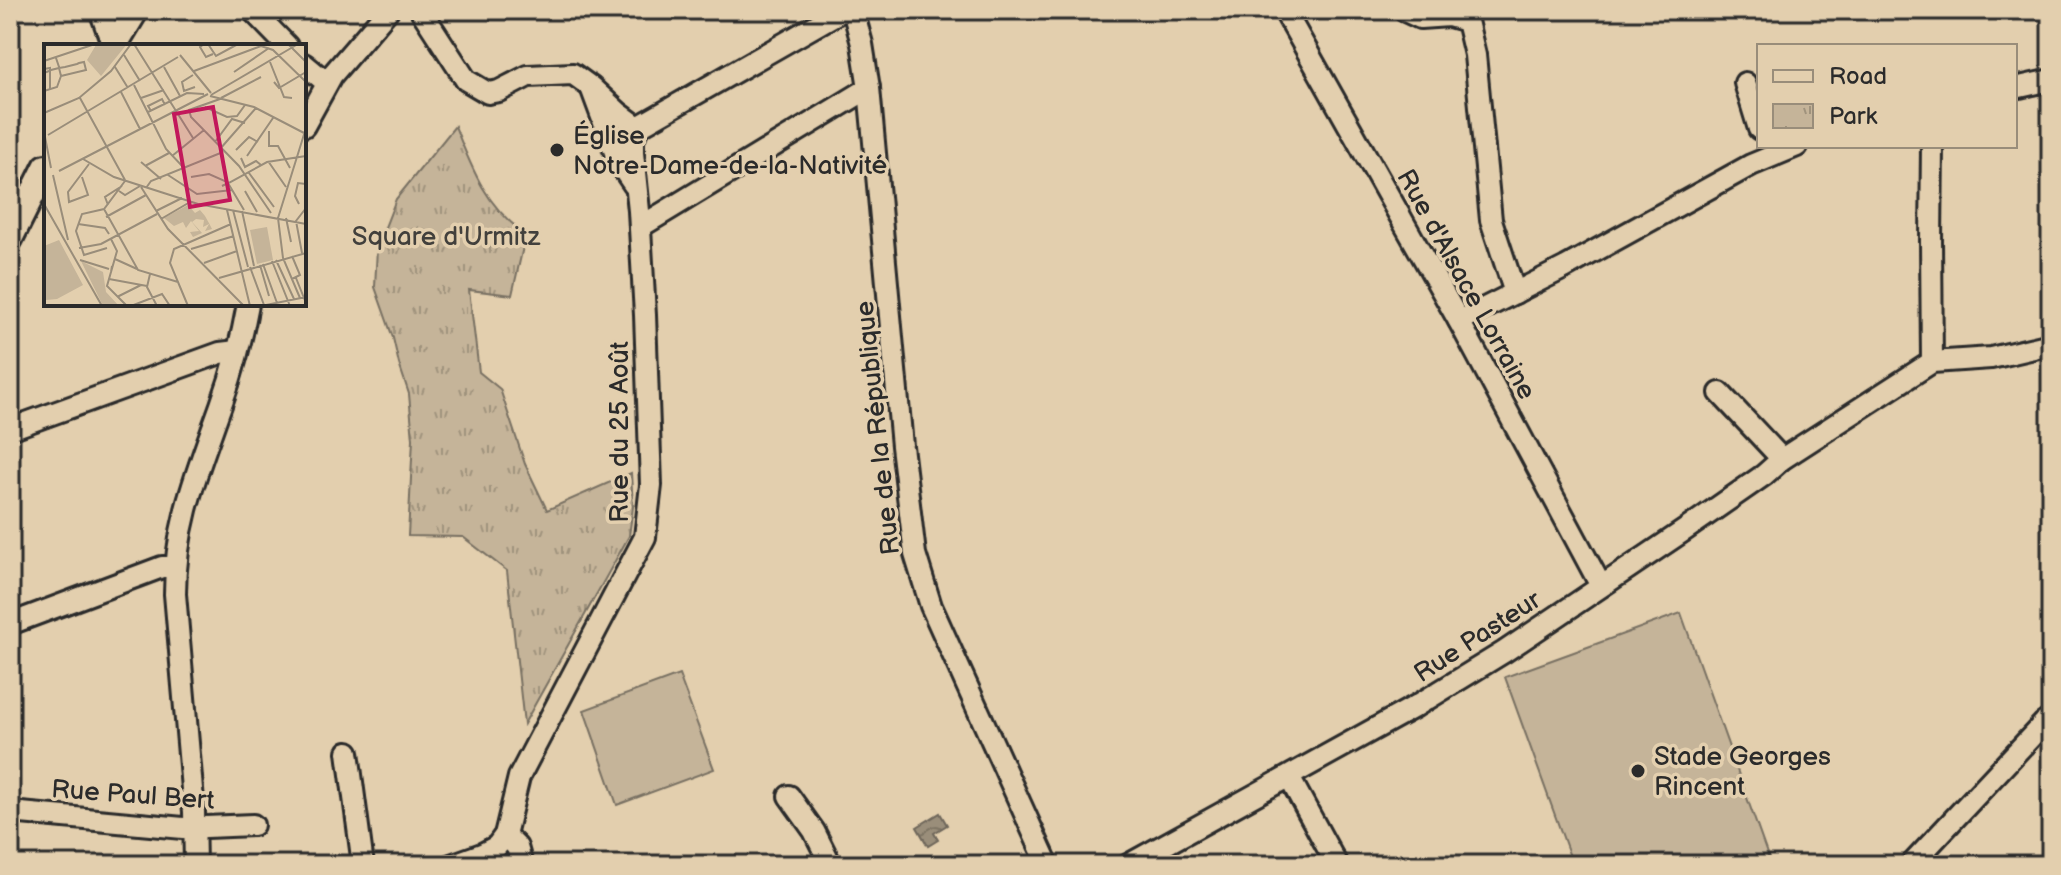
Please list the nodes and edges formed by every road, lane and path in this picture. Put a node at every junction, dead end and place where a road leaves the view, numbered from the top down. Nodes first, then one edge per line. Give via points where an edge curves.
1 (100, 10) edge
2 (136, 10) edge
3 (252, 10) edge
4 (388, 10) edge
5 (1284, 10) edge
6 (1405, 11) edge
7 (422, 12) dead end
8 (855, 12) edge
9 (113, 44) edge
10 (115, 44) edge
11 (285, 44) edge
12 (306, 66) edge
13 (2051, 80) edge
14 (327, 83) junction
15 (1745, 83) dead end
16 (591, 87) junction
17 (869, 88) junction
18 (2017, 88) edge
19 (306, 122) edge
20 (1757, 122) edge
21 (636, 133) junction
22 (608, 136) junction
23 (1787, 148) edge
24 (1932, 148) edge
25 (1766, 152) edge
26 (44, 171) edge
27 (637, 189) junction
28 (640, 227) junction
29 (10, 239) edge
30 (1515, 293) junction
31 (248, 306) edge
32 (1459, 321) junction
33 (2051, 344) edge
34 (237, 351) junction
35 (1932, 362) junction
36 (1720, 393) dead end
37 (10, 429) edge
38 (1782, 459) junction
39 (175, 567) junction
40 (1601, 586) junction
41 (10, 624) edge
42 (2051, 718) edge
43 (348, 752) dead end
44 (1289, 777) junction
45 (789, 796) dead end
46 (10, 812) edge
47 (253, 825) dead end
48 (194, 828) junction
49 (505, 835) junction
50 (1130, 864) edge
51 (195, 865) edge
52 (363, 865) edge
53 (451, 865) edge
54 (522, 865) edge
55 (831, 865) edge
56 (1048, 865) edge
57 (1337, 865) edge
58 (1911, 865) edge

1 - 9 street
2 - 10 street
3 - 11 street
4 - 14 street
5 - 32 street, Rue d'Alsace Lorraine
6 - 30 street via 1420,18 1467,21 1491,220
7 - 16 street via 466,80 488,93 528,76 551,74 573,74
8 - 17 street, Rue de la République
8 - 21 street
12 - 14 street
13 - 18 street
14 - 19 street
15 - 20 street
16 - 21 street
16 - 22 street
17 - 28 street
17 - 56 street, Rue de la République via 915,554 931,606
21 - 22 street
21 - 27 street, Rue du 25 Août
22 - 27 street
23 - 25 street
24 - 35 street
25 - 30 street
26 - 29 street
27 - 28 street, Rue du 25 Août
28 - 49 street, Rue du 25 Août via 651,485 645,537 519,777
30 - 32 street
31 - 34 street
32 - 40 street, Rue d'Alsace Lorraine
33 - 35 street via 1991,358
34 - 37 street
34 - 39 street via 192,484
35 - 38 street, Rue Pasteur
36 - 38 street
38 - 40 street, Rue Pasteur
39 - 41 street via 162,567
39 - 48 street
40 - 44 street, Rue Pasteur via 1416,706
42 - 58 street
43 - 52 street
44 - 50 street, Rue Pasteur
44 - 57 street
45 - 55 street
46 - 48 street, Rue Paul Bert
47 - 48 street, Rue Paul Bert
48 - 51 street
49 - 53 street via 497,846
49 - 54 street via 517,847

